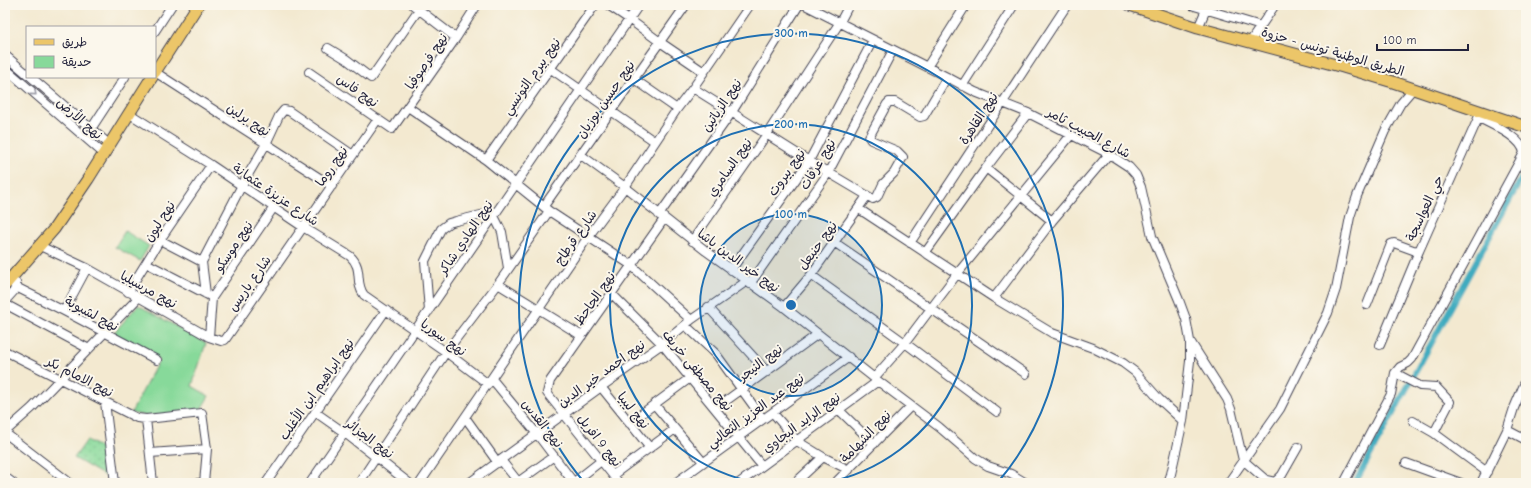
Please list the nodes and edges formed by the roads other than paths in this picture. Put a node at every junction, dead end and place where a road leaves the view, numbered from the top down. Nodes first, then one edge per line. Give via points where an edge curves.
1 (172, 5) edge
2 (198, 5) edge
3 (477, 5) edge
4 (595, 5) edge
5 (608, 5) edge
6 (638, 5) edge
7 (686, 5) edge
8 (750, 5) edge
9 (799, 5) edge
10 (805, 5) edge
11 (849, 5) edge
12 (966, 5) edge
13 (1014, 5) edge
14 (1067, 5) edge
15 (1130, 5) edge
16 (1191, 5) edge
17 (1275, 5) edge
18 (416, 7) edge
19 (1208, 8) edge
20 (629, 18) junction
21 (840, 22) junction
22 (1261, 26) junction
23 (1198, 28) junction
24 (156, 29) edge
25 (456, 38) junction
26 (873, 40) junction
27 (660, 42) junction
28 (1250, 42) junction
29 (328, 48) dead end
30 (893, 50) junction
31 (5, 55) edge
32 (927, 67) junction
33 (5, 68) edge
34 (550, 69) junction
35 (156, 70) edge
36 (309, 72) dead end
37 (704, 72) junction
38 (26, 73) edge
39 (156, 73) edge
40 (947, 77) junction
41 (32, 78) edge
42 (124, 78) edge
43 (151, 78) edge
44 (634, 79) junction
45 (962, 86) junction
46 (693, 88) junction
47 (581, 89) junction
48 (1413, 89) junction
49 (1002, 103) junction
50 (408, 107) junction
51 (676, 109) junction
52 (611, 110) junction
53 (732, 112) junction
54 (1028, 113) junction
55 (130, 114) junction
56 (1480, 115) junction
57 (378, 119) junction
58 (1526, 127) edge
59 (91, 129) junction
60 (392, 129) joint
61 (767, 134) junction
62 (1072, 135) junction
63 (654, 142) junction
64 (266, 144) junction
65 (107, 150) junction
66 (1109, 154) junction
67 (353, 155) junction
68 (581, 155) junction
69 (486, 160) junction
70 (809, 161) junction
71 (211, 165) junction
72 (986, 168) junction
73 (828, 173) junction
74 (515, 184) junction
75 (242, 185) junction
76 (332, 186) junction
77 (625, 187) junction
78 (1022, 196) junction
79 (869, 197) junction
80 (274, 207) junction
81 (547, 209) junction
82 (859, 209) junction
83 (496, 214) junction
84 (661, 217) junction
85 (1052, 221) junction
86 (303, 227) junction
87 (588, 237) junction
88 (160, 240) junction
89 (692, 240) junction
90 (834, 242) junction
91 (910, 243) junction
92 (40, 246) junction
93 (1419, 251) junction
94 (925, 253) junction
95 (202, 262) junction
96 (146, 263) junction
97 (632, 265) junction
98 (87, 268) junction
99 (508, 268) junction
100 (731, 270) junction
101 (957, 274) junction
102 (811, 275) junction
103 (749, 282) junction
104 (11, 283) edge
105 (498, 284) junction
106 (128, 292) junction
107 (612, 294) junction
108 (209, 296) junction
109 (139, 297) junction
110 (994, 298) junction
111 (5, 301) edge
112 (5, 304) edge
113 (1367, 305) dead end
114 (784, 307) junction
115 (708, 308) junction
116 (386, 310) junction
117 (539, 310) junction
118 (931, 310) junction
119 (64, 311) junction
120 (429, 311) junction
121 (688, 323) junction
122 (415, 331) junction
123 (105, 333) junction
124 (818, 334) junction
125 (582, 336) junction
126 (209, 337) junction
127 (1190, 341) junction
128 (905, 343) junction
129 (662, 344) junction
130 (1380, 345) dead end
131 (89, 349) junction
132 (5, 351) edge
133 (446, 352) junction
134 (849, 357) junction
135 (157, 360) dead end
136 (767, 372) junction
137 (1026, 374) dead end
138 (1396, 374) junction
139 (690, 378) junction
140 (59, 379) junction
141 (876, 380) junction
142 (1526, 380) edge
143 (490, 381) junction
144 (601, 387) junction
145 (742, 390) junction
146 (547, 393) joint
147 (105, 402) junction
148 (654, 404) junction
149 (911, 406) junction
150 (716, 408) junction
151 (840, 410) junction
152 (315, 412) junction
153 (773, 412) junction
154 (997, 412) dead end
155 (565, 414) junction
156 (465, 417) junction
157 (146, 419) junction
158 (763, 419) junction
159 (1183, 421) junction
160 (1413, 421) dead end
161 (629, 423) junction
162 (675, 429) junction
163 (1507, 430) junction
164 (5, 433) edge
165 (345, 433) junction
166 (1434, 433) junction
167 (537, 434) junction
168 (739, 437) junction
169 (1526, 440) edge
170 (796, 441) junction
171 (874, 444) junction
172 (1298, 447) dead end
173 (650, 448) junction
174 (207, 449) junction
175 (150, 453) junction
176 (554, 456) junction
177 (823, 457) junction
178 (377, 458) junction
179 (1243, 460) junction
180 (601, 461) junction
181 (500, 462) junction
182 (703, 462) junction
183 (1406, 463) dead end
184 (762, 466) junction
185 (849, 470) junction
186 (1486, 472) junction
187 (613, 475) junction
188 (5, 477) edge
189 (204, 482) edge
190 (472, 482) edge
191 (13, 483) edge
192 (70, 483) edge
193 (115, 483) edge
194 (153, 483) edge
195 (198, 483) edge
196 (266, 483) edge
197 (310, 483) edge
198 (359, 483) edge
199 (409, 483) edge
200 (420, 483) edge
201 (519, 483) edge
202 (574, 483) edge
203 (618, 483) edge
204 (675, 483) edge
205 (738, 483) edge
206 (795, 483) edge
207 (835, 483) edge
208 (1026, 483) edge
209 (1168, 483) edge
210 (1228, 483) edge
211 (1344, 483) edge
212 (1461, 483) edge
213 (1481, 483) edge

1 - 24 street
2 - 35 main road
3 - 25 street, نهج فرصوفيا
4 - 34 street, نهج بيرم التونسي
5 - 20 street
6 - 20 street, نهج الهادي شاكر
7 - 27 street, نهج حسين بوزيان
8 - 37 street, شارع قرطاج
9 - 53 street, نهج الزياتين
10 - 21 street, شارع الحبيب ثامر
11 - 21 street, نهج السامري
12 - 32 street
13 - 45 street
14 - 49 street, نهج القاهرة
15 - 23 main road, الطريق الوطنية تونس - حزوة
16 - 19 street
17 - 22 street
18 - 25 street
18 - 29 street via 371,78
19 - 22 street
19 - 23 street
20 - 27 street
20 - 47 street, نهج الهادي شاكر
21 - 26 street, شارع الحبيب ثامر
21 - 61 street, نهج السامري
22 - 28 street
23 - 28 main road, الطريق الوطنية تونس - حزوة
25 - 50 street, نهج فرصوفيا
26 - 30 street, شارع الحبيب ثامر
26 - 70 street, نهج بيروت
27 - 37 street
27 - 44 street, نهج حسين بوزيان
28 - 48 main road, الطريق الوطنية تونس - حزوة
30 - 32 street, شارع الحبيب ثامر
30 - 73 street, نهج عرفات
31 - 38 street
32 - 40 street, شارع الحبيب ثامر
33 -> 65 street, نهج الأرض
34 - 47 street
34 - 69 street, نهج بيرم التونسي
36 - 57 street, نهج فاس
37 - 46 street, شارع قرطاج
39 - 64 street, نهج برلين
40 - 45 street, شارع الحبيب ثامر
40 - 79 street, نهج حنبعل via 924,116 920,117 895,102 887,104 869,137 897,151 903,157 877,196
41 - 59 street, نهج الأرض
42 - 59 street
43 - 55 main road
44 - 51 street
44 - 52 street, نهج حسين بوزيان
45 - 49 street, شارع الحبيب ثامر
46 - 51 street, شارع قرطاج
46 - 53 street
47 - 52 street
47 - 74 street, نهج الهادي شاكر
48 - 56 main road, الطريق الوطنية تونس - حزوة
48 - 179 street via 1401,103 1385,131 1357,196 1328,313 1280,409
49 - 54 street, شارع الحبيب ثامر
49 - 91 street, نهج القاهرة
50 - 60 street, نهج فرصوفيا
50 - 69 street
51 - 63 street, شارع قرطاج
52 - 63 street
52 - 68 street, نهج حسين بوزيان
53 - 61 street
53 - 84 street, نهج الزياتين
54 - 62 street, شارع الحبيب ثامر
54 - 72 street
55 - 65 main road
55 - 71 street, شارع عزيزة عثمانة
56 - 58 main road, الطريق الوطنية تونس - حزوة
56 - 93 street, حي العواسجة
56 - 138 street via 1516,139 1523,146 1524,153 1412,359 1400,367
57 - 60 street, نهج فاس
57 - 67 street, نهج روما
59 - 65 street, نهج الأرض
61 - 70 street
61 - 89 street, نهج السامري
62 - 66 street, شارع الحبيب ثامر
62 - 78 street, نهج الرايد البجاوي
63 - 77 street, شارع قرطاج
64 - 67 street via 284,110
64 - 75 street
64 - 76 street, نهج برلين
65 - 92 main road
66 - 85 street
66 - 127 street, شارع الحبيب ثامر via 1129,167 1136,175 1152,236 1186,319
67 - 76 street, نهج روما
68 - 77 street, نهج خير الدين باشا
68 - 81 street, نهج حسين بوزيان
69 - 74 street
70 - 73 street
70 - 100 street, نهج بيروت
71 - 75 street, شارع عزيزة عثمانة
71 - 88 street, نهح ليون
72 - 78 street
72 - 94 street
73 - 79 street
73 - 103 street, نهج عرفات
74 - 81 street
74 - 83 street, نهج الهادي شاكر
75 - 80 street, شارع عزيزة عثمانة
75 - 95 street
76 - 86 street, نهج روما
77 - 84 street, نهج خير الدين باشا
77 - 87 street, شارع قرطاج
78 - 85 street
78 - 101 street, نهج الرايد البجاوي
79 - 82 street, نهج حنبعل
80 - 86 street, شارع عزيزة عثمانة
80 - 108 street, نهج موسكو
81 - 87 street
81 - 99 street, نهج حسين بوزيان
82 - 90 street, نهج حنبعل
82 - 91 street
83 - 99 street
83 - 120 street, نهج الهادي شاكر
83 - 120 street via 456,221 441,229 425,261
84 - 89 street, نهج خير الدين باشا
84 - 97 street, نهج الجاحظ
85 - 110 street
86 - 116 street, شارع عزيزة عثمانة via 355,261 362,292
86 - 126 street, شارع باريس via 225,340
87 - 97 street
87 - 117 street, شارع قرطاج
88 - 95 street
88 - 96 street, نهح ليون
89 - 100 street, نهج خير الدين باشا
90 - 102 street, نهج حنبعل
90 - 118 street
91 - 94 street
92 - 98 street, نهج مرسيليا
92 - 104 main road
93 - 113 street, حي العواسجة via 1391,244
93 - 130 street
94 - 101 street
95 - 108 street
96 - 106 street, نهح ليون
96 - 108 street
97 - 107 street, نهج الجاحظ
97 - 121 street
98 - 106 street, نهج مرسيليا
98 - 119 street
99 - 105 street, نهج حسين بوزيان
100 - 103 street, نهج خير الدين باشا
101 - 110 street
101 - 118 street, نهج الرايد البجاوي
102 - 114 street, نهج حنبعل
102 - 128 street
103 - 114 street, نهج خير الدين باشا
103 - 115 street, نهج احمد خير الدين
104 - 111 street
104 - 119 street, نهج لشبوبة
105 - 117 street
105 - 133 street, نهج حسين بوزيان
106 - 109 street, نهج مرسيليا
107 - 125 street, نهج الجاحظ
107 - 129 street, نهج مصطفى خريف
108 - 126 street
109 - 123 street
109 - 126 street, نهج مرسيليا
110 - 159 street via 1052,333 1093,348 1123,363
112 - 131 street
114 - 124 street, نهج خير الدين باشا
115 - 121 street, نهج احمد خير الدين
115 - 136 street
116 - 122 street, نهج سوريا
116 - 152 street, نهج ابراهيم ابن الأغلب
117 - 125 street
117 - 143 street, شارع قرطاج
118 - 128 street, نهج الرايد البجاوي
118 - 137 street
119 - 123 street, نهج لشبوبة
120 - 122 street, نهج الهادي شاكر
121 - 129 street, نهج احمد خير الدين
121 - 145 street via 716,354
122 - 133 street, نهج سوريا
122 - 165 street, نهج الهادي شاكر
123 - 131 street
123 - 135 street, نهج لشبوبة
124 - 134 street, نهج خير الدين باشا
124 - 136 street, نهج النيجر
125 - 146 street, نهج الجاحظ via 550,381
127 - 159 street, شارع الحبيب ثامر
127 - 179 street via 1227,399
128 - 141 street, نهج الرايد البجاوي
128 - 154 street
129 - 139 street, نهج مصطفى خريف
129 - 144 street, نهج احمد خير الدين
131 - 140 street
132 - 140 street, نهج الامام بكر
133 - 143 street, نهج سوريا
133 - 178 street, نهج حسين بوزيان
134 - 141 street, نهج خير الدين باشا
134 - 153 street, نهج عبد العزيز الثعالبي
136 - 145 street, نهج النيجر
138 - 166 street via 1420,386 1436,387 1450,402
138 - 211 street via 1391,394
139 - 148 street
139 - 150 street, نهج مصطفى خريف
140 - 147 street, نهج الامام بكر
140 - 164 street
141 - 149 street, نهج خير الدين باشا
141 - 151 street, نهج الرايد البجاوي
142 - 163 street
143 - 156 street, شارع قرطاج
143 - 167 street, نهج القدس
144 - 155 street, نهج احمد خير الدين
144 - 161 street, نهج ليبيا
145 - 150 street, نهج النيجر
145 - 158 street
146 - 155 street, نهج 9 افريل
147 - 157 street, نهج الامام بكر via 128,414
147 - 193 street
148 - 161 street
148 - 162 street
149 - 171 street, نهج الشهامة
149 - 208 street, نهج خير الدين باشا via 981,462
150 - 168 street, نهج مصطفى خريف
151 - 170 street, نهج الرايد البجاوي
151 - 171 street
152 - 165 street, نهج الجزائر
152 - 196 street, نهج ابراهيم ابن الأغلب
153 - 158 street, نهج عبد العزيز الثعالبي
153 - 170 street
155 - 167 street, نهج احمد خير الدين
155 - 180 street, نهج 9 افريل
156 - 181 street
156 - 200 street, شارع قرطاج
157 - 174 street via 202,413
157 - 175 street
158 - 168 street, نهج عبد العزيز الثعالبي
159 - 209 street, شارع الحبيب ثامر
160 - 166 street
161 - 173 street, نهج ليبيا
162 - 173 street
162 - 182 street
163 - 169 street
163 - 186 street
164 - 192 street
165 - 178 street, نهج الجزائر
165 - 197 street, نهج الهادي شاكر
166 - 186 street
167 - 176 street, نهج القدس
167 - 181 street, نهج احمد خير الدين
168 - 182 street, نهج عبد العزيز الثعالبي
168 - 184 street, نهج مصطفى خريف
170 - 177 street
170 - 184 street, نهج الرايد البجاوي
171 - 185 street, نهج الشهامة
172 - 179 street via 1282,475 1275,482 1266,480
173 - 187 street
174 - 175 street
174 - 189 street
175 - 194 street
176 - 201 street
176 - 202 street, نهج القدس
177 - 185 street
177 - 206 street
178 - 198 street, نهج حسين بوزيان
178 - 199 street, نهج الجزائر
179 - 210 street
180 - 187 street, نهج 9 افريل
180 - 202 street
181 - 190 street, نهج احمد خير الدين
181 - 201 street
182 - 204 street, نهج عبد العزيز الثعالبي
183 - 212 street
184 - 205 street, نهج الرايد البجاوي
185 - 207 street, نهج الشهامة
186 - 213 street
187 - 203 street, نهج 9 افريل
188 - 191 street
189 - 195 street

